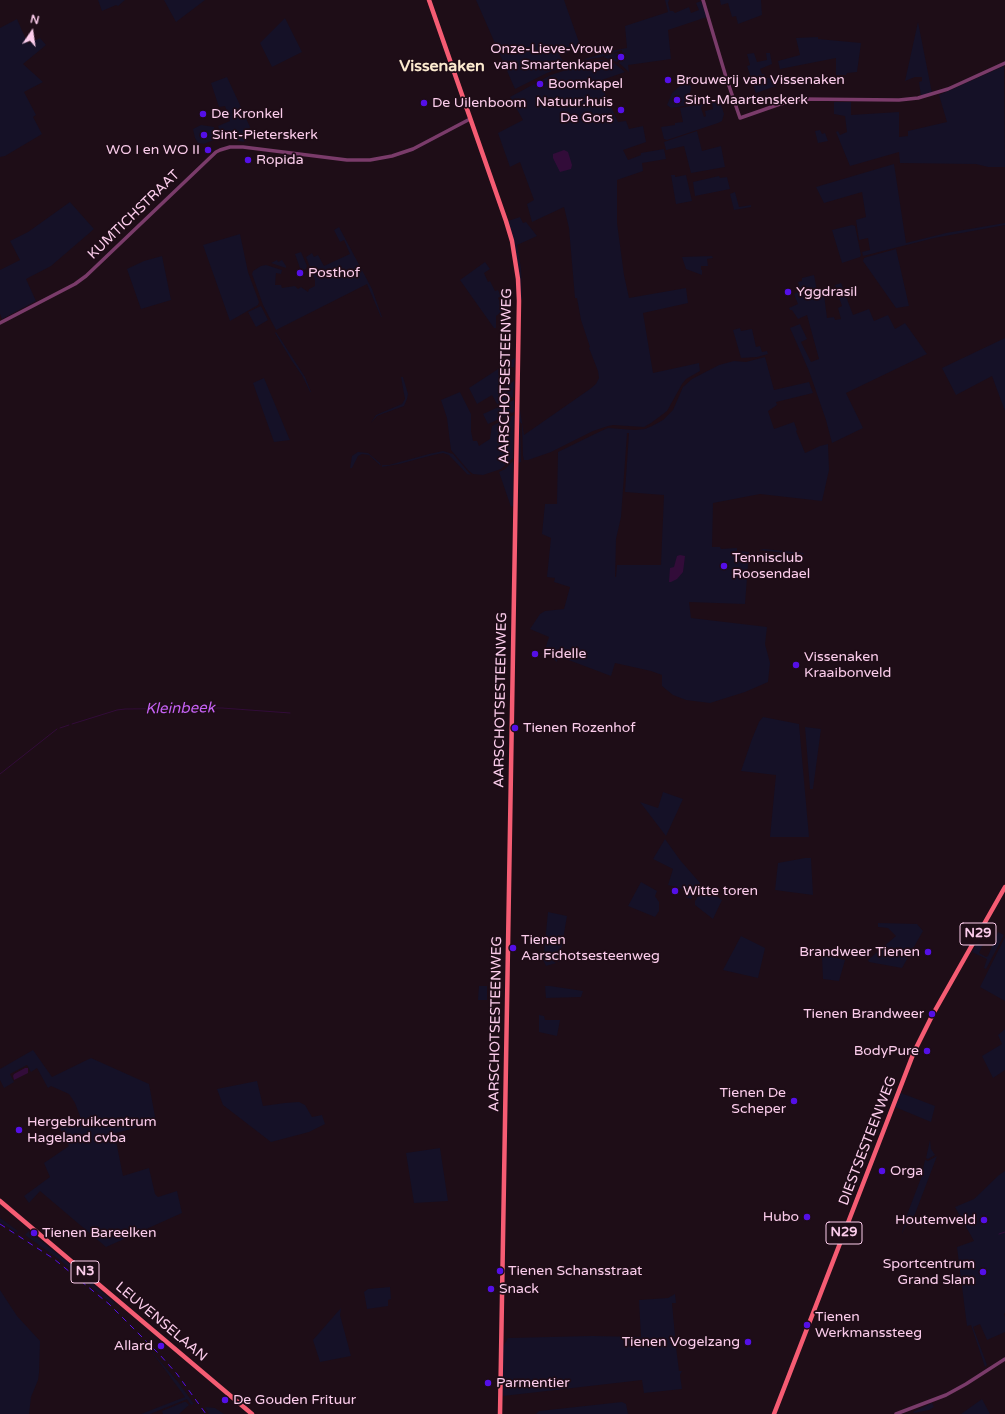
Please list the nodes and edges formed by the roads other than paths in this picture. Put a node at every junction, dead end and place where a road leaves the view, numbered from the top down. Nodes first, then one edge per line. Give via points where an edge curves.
1 (429, 0) edge
2 (703, 0) edge
3 (1005, 63) edge
4 (470, 119) junction
5 (0, 323) edge
6 (1005, 887) edge
7 (0, 1200) edge
8 (1005, 1359) edge
9 (252, 1414) edge
10 (500, 1414) edge
11 (774, 1414) edge
12 (896, 1414) edge

1 - 4 main road, AARSCHOTSESTEENWEG
2 - 3 street via 740,118 802,99 918,98 939,93
4 - 5 street, KUMTICHSTRAAT via 413,149 370,160 346,160 244,147 220,150 86,276
4 - 10 main road, AARSCHOTSESTEENWEG via 512,241 519,301
6 - 11 main road, DIESTSESTEENWEG / N29 via 933,1014 912,1058
7 - 9 main road, LEUVENSELAAN / N3
8 - 12 street via 946,1395

